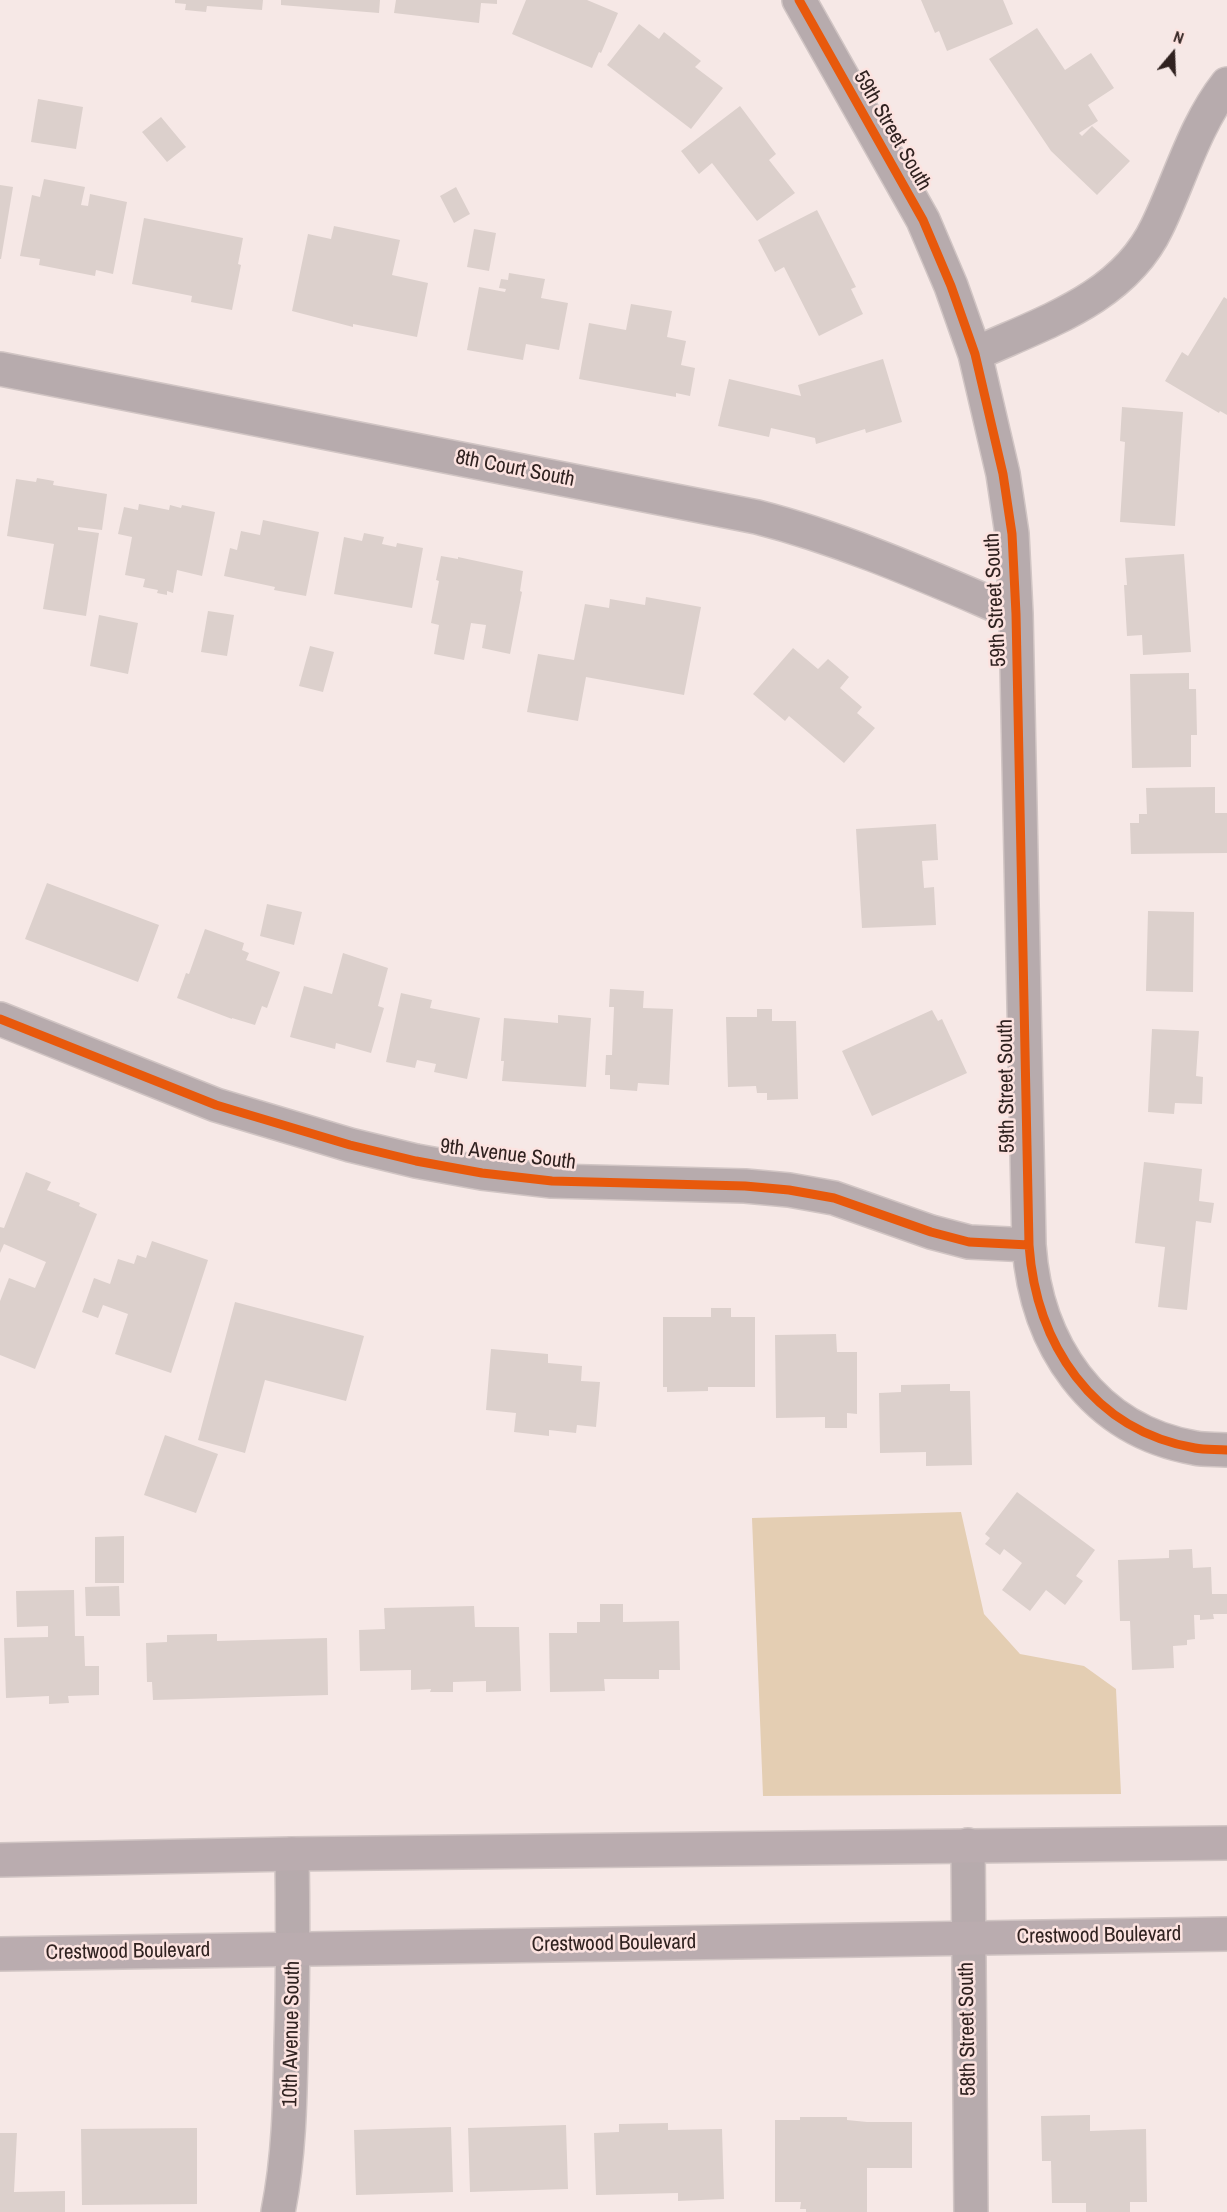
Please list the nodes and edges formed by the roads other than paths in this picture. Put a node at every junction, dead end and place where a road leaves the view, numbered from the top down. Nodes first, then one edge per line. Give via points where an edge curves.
1 (799, 0) edge
2 (1227, 84) edge
3 (975, 354) junction
4 (0, 369) edge
5 (1016, 614) junction
6 (0, 1019) edge
7 (1029, 1245) junction
8 (1227, 1450) edge
9 (1227, 1843) edge
10 (968, 1845) junction
11 (292, 1854) junction
12 (0, 1860) edge
13 (1227, 1934) edge
14 (967, 1939) junction
15 (294, 1950) junction
16 (0, 1954) edge
17 (278, 2212) edge
18 (970, 2212) edge

1 - 3 street, 59th Street South via 922,220
2 - 3 street via 1203,121 1156,230 1118,279 1068,312
3 - 5 street, 59th Street South via 1003,474 1012,534
4 - 5 street, 8th Court South via 757,517 856,548
5 - 7 street, 59th Street South
6 - 7 street, 9th Avenue South via 216,1105 416,1161 552,1181 789,1190 834,1198 969,1242
7 - 8 street, 59th Street South via 1031,1274 1048,1332 1084,1387 1107,1410 1134,1428 1197,1449
9 - 10 main road
10 - 11 main road
10 - 14 street, 58th Street South
11 - 12 main road
11 - 15 street, 10th Avenue South
13 - 14 main road, Crestwood Boulevard
14 - 15 main road, Crestwood Boulevard
14 - 18 street, 58th Street South
15 - 16 main road, Crestwood Boulevard
15 - 17 street, 10th Avenue South via 290,2129

